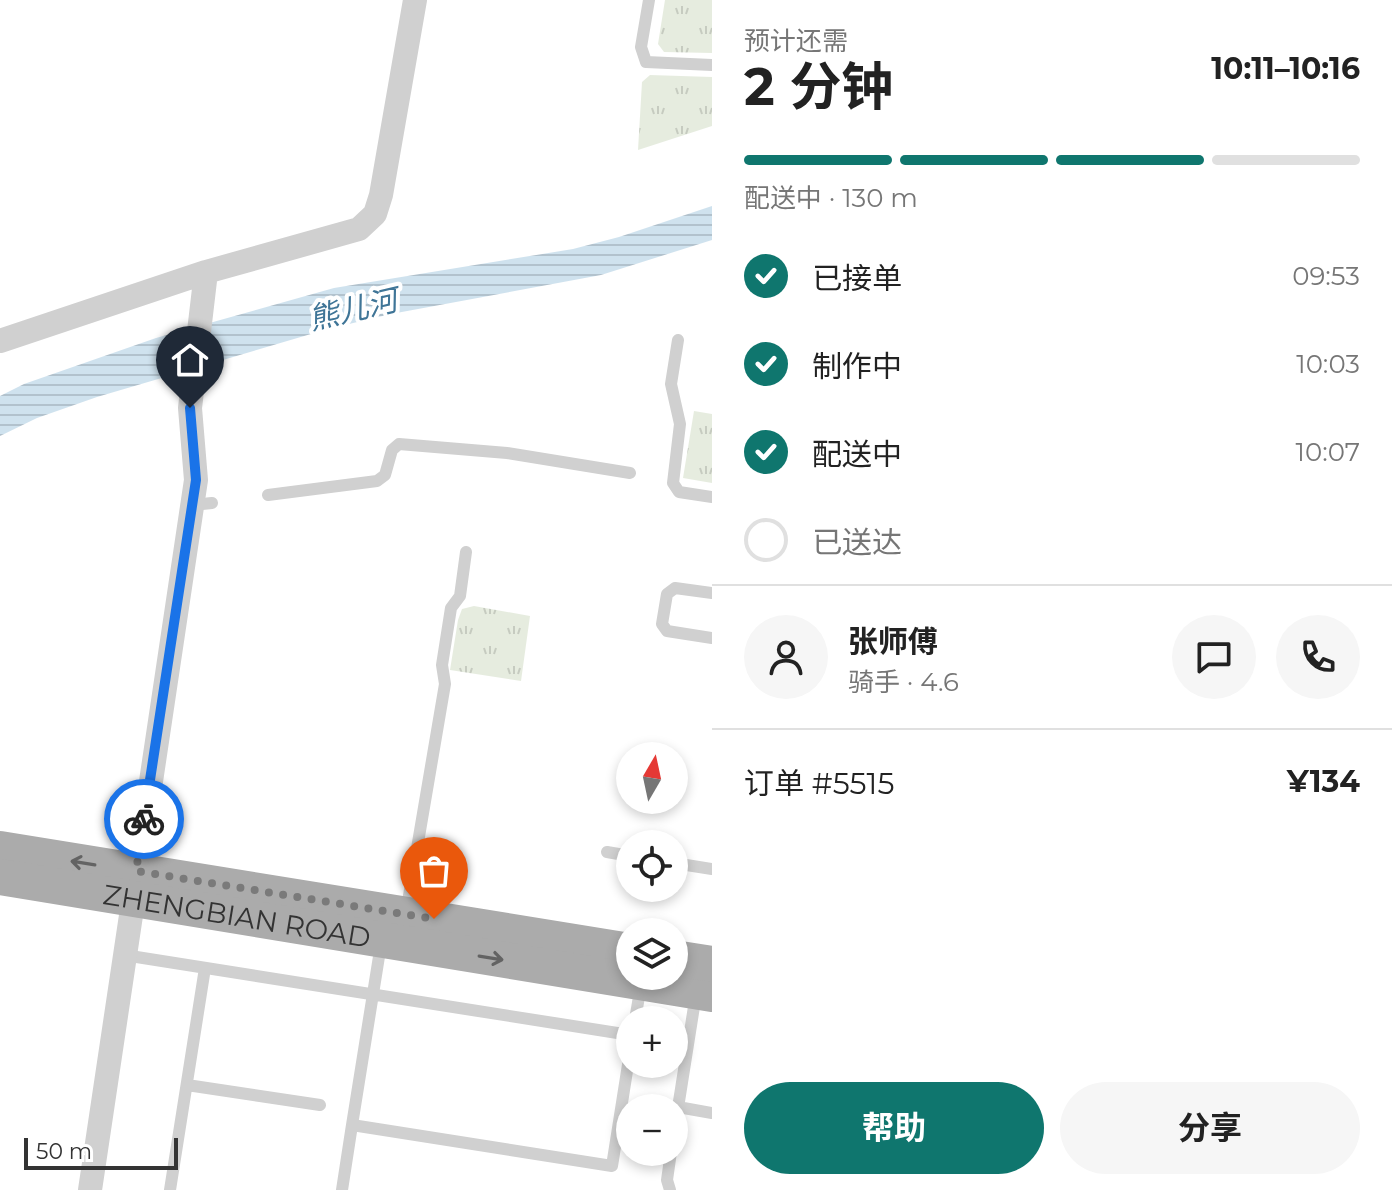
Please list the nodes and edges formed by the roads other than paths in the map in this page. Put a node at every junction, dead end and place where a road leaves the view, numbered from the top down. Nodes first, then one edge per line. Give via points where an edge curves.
1 (415, 0) edge
2 (649, 0) edge
3 (712, 65) edge
4 (206, 272) junction
5 (678, 340) dead end
6 (0, 341) edge
7 (630, 473) dead end
8 (268, 495) dead end
9 (712, 497) edge
10 (466, 552) dead end
11 (712, 593) edge
12 (712, 638) edge
13 (0, 849) edge
14 (607, 852) dead end
15 (616, 854) edge
16 (688, 865) edge
17 (712, 869) edge
18 (0, 877) edge
19 (134, 885) junction
20 (394, 927) junction
21 (124, 955) junction
22 (616, 963) edge
23 (205, 968) junction
24 (688, 969) edge
25 (707, 983) edge
26 (373, 994) junction
27 (616, 1033) edge
28 (626, 1078) edge
29 (187, 1085) junction
30 (681, 1094) edge
31 (320, 1105) dead end
32 (688, 1109) edge
33 (712, 1113) edge
34 (352, 1125) junction
35 (669, 1166) edge
36 (90, 1190) edge
37 (170, 1190) edge
38 (342, 1190) edge
39 (670, 1190) edge

1 - 4 street via 375,214 359,229
2 - 3 lane via 641,47 646,62
4 - 6 street
4 - 19 street via 190,408 202,504
5 - 9 lane via 671,384 680,424 673,483 679,492
7 - 8 lane via 507,453 399,444 377,481
10 - 20 lane via 460,596 451,608 442,665 445,684
11 - 12 lane via 675,588 667,594 662,624 667,631
19 -> 13 main road, ZHENGBIAN ROAD
14 - 15 lane
16 - 17 lane
18 - 19 main road, ZHENGBIAN ROAD
19 - 20 main road, ZHENGBIAN ROAD
19 - 21 street
20 - 22 main road, ZHENGBIAN ROAD
20 - 26 lane
21 - 23 lane
21 - 36 street
23 - 26 lane
23 - 29 lane
24 - 25 main road
25 - 30 lane
26 - 27 lane
26 - 34 lane
28 - 34 lane via 612,1166
29 - 31 lane
29 - 37 lane
32 - 33 lane
34 - 38 lane
35 - 39 lane

